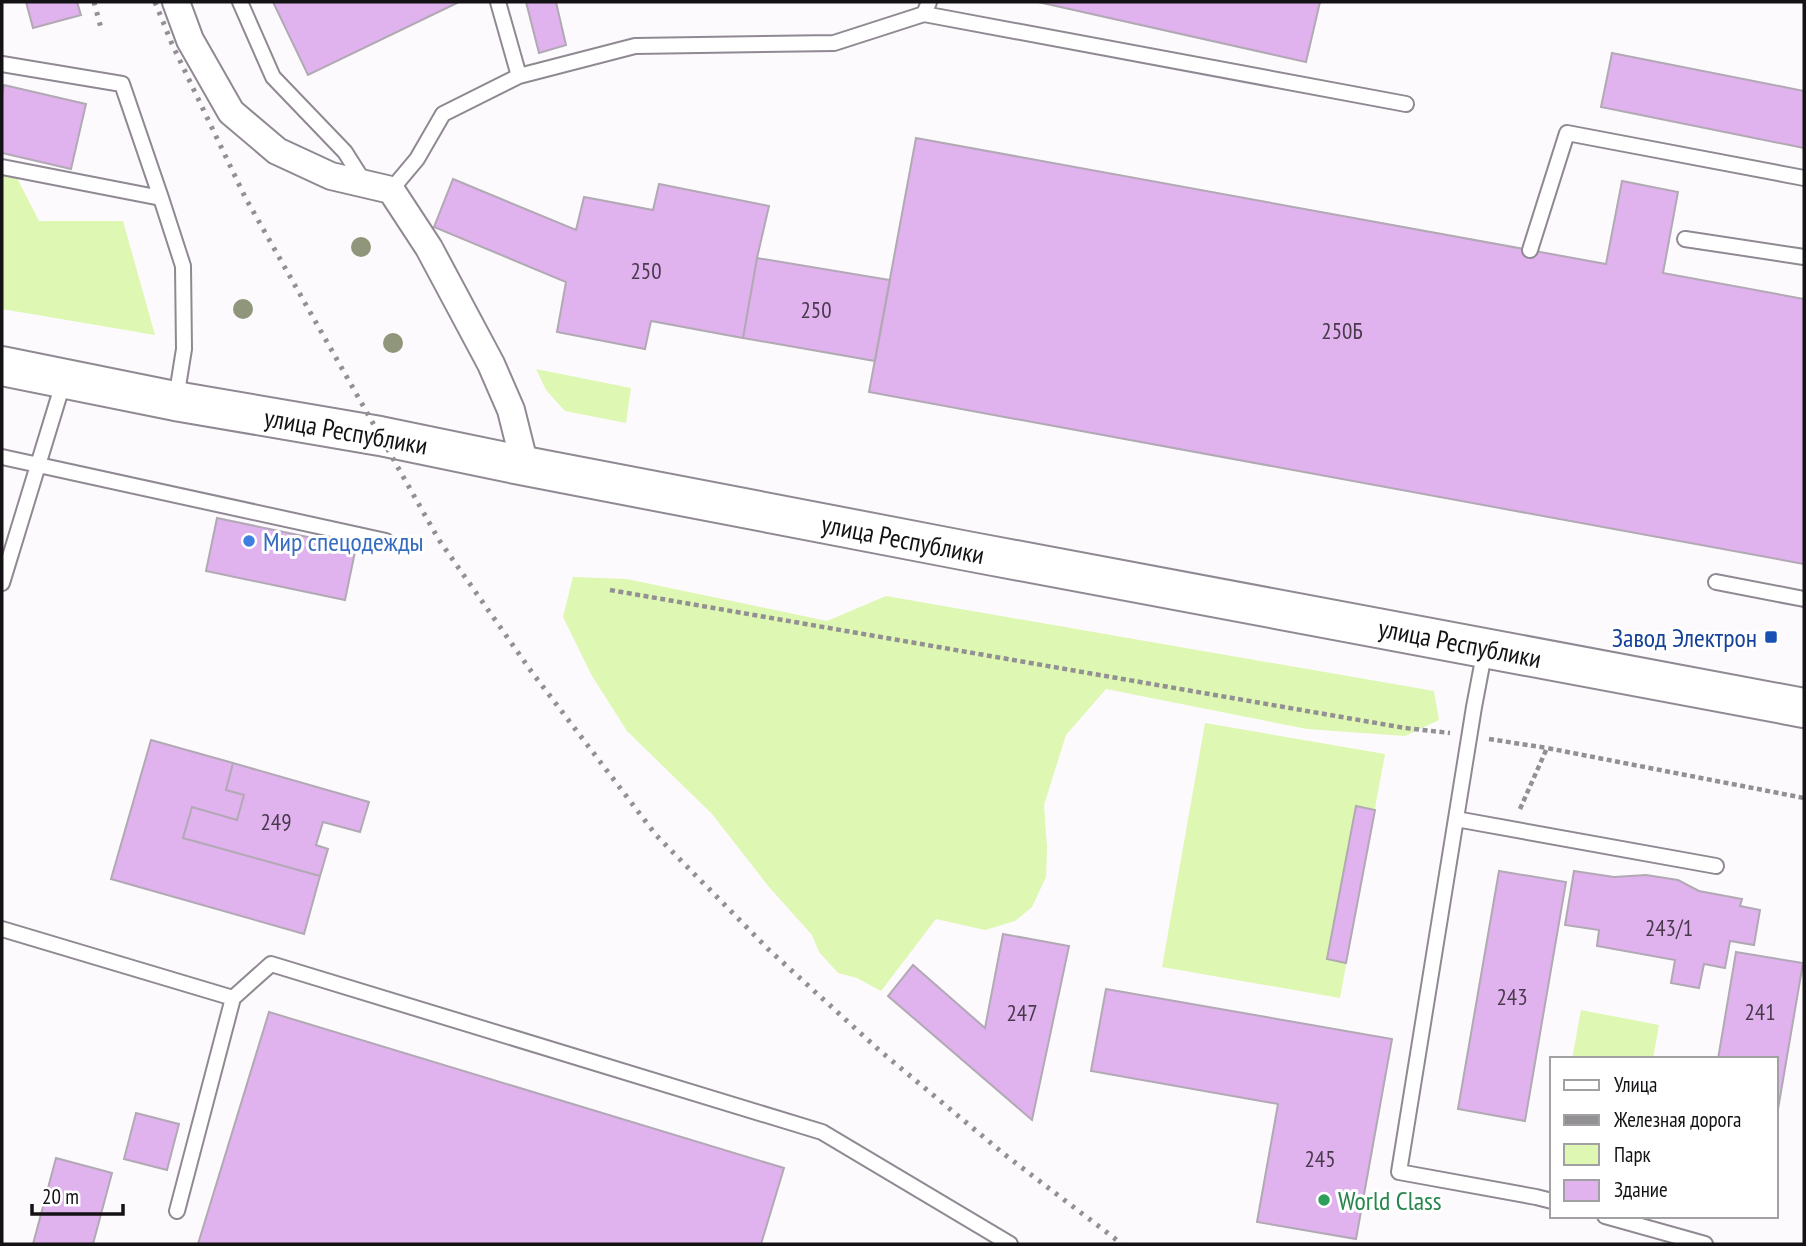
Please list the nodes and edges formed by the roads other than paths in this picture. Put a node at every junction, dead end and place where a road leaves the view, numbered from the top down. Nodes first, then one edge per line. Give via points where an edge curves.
1 (177, 2) edge
2 (240, 2) edge
3 (498, 2) edge
4 (926, 8) edge
5 (2, 64) edge
6 (519, 76) junction
7 (1406, 104) dead end
8 (2, 167) edge
9 (1804, 178) edge
10 (365, 183) junction
11 (391, 190) junction
12 (162, 198) junction
13 (1685, 239) dead end
14 (1530, 250) dead end
15 (1804, 257) edge
16 (2, 366) edge
17 (64, 379) junction
18 (175, 401) junction
19 (2, 457) edge
20 (38, 466) junction
21 (525, 466) junction
22 (386, 541) dead end
23 (1716, 582) dead end
24 (2, 583) edge
25 (1804, 598) edge
26 (1485, 648) junction
27 (1804, 708) edge
28 (1456, 819) junction
29 (1716, 866) dead end
30 (2, 929) edge
31 (233, 998) junction
32 (1550, 1200) edge
33 (177, 1211) dead end
34 (1612, 1218) edge
35 (1010, 1244) edge
36 (1705, 1244) edge

1 - 10 street via 190,40 231,112 277,151 331,176
2 - 10 lane via 274,77 345,152
3 - 6 lane
4 - 6 lane via 834,43 635,46
4 - 7 lane
5 - 12 lane via 122,85
6 - 11 lane via 443,114 417,159
8 - 12 lane
9 - 14 lane via 1567,133
10 - 11 street
11 - 21 street via 429,248 491,364 511,410
12 - 18 lane via 183,266 184,349
13 - 15 lane
16 - 17 main road, улица Республики
17 - 18 main road, улица Республики
17 - 20 lane
18 - 21 main road, улица Республики
19 - 20 lane
20 - 22 lane
20 - 24 lane
21 - 26 main road, улица Республики
23 - 25 lane
26 - 27 main road, улица Республики
26 - 28 lane
28 - 29 lane
28 - 32 lane via 1399,1172
30 - 31 lane
31 - 33 lane
31 - 35 lane via 271,964 822,1132
34 - 36 lane

